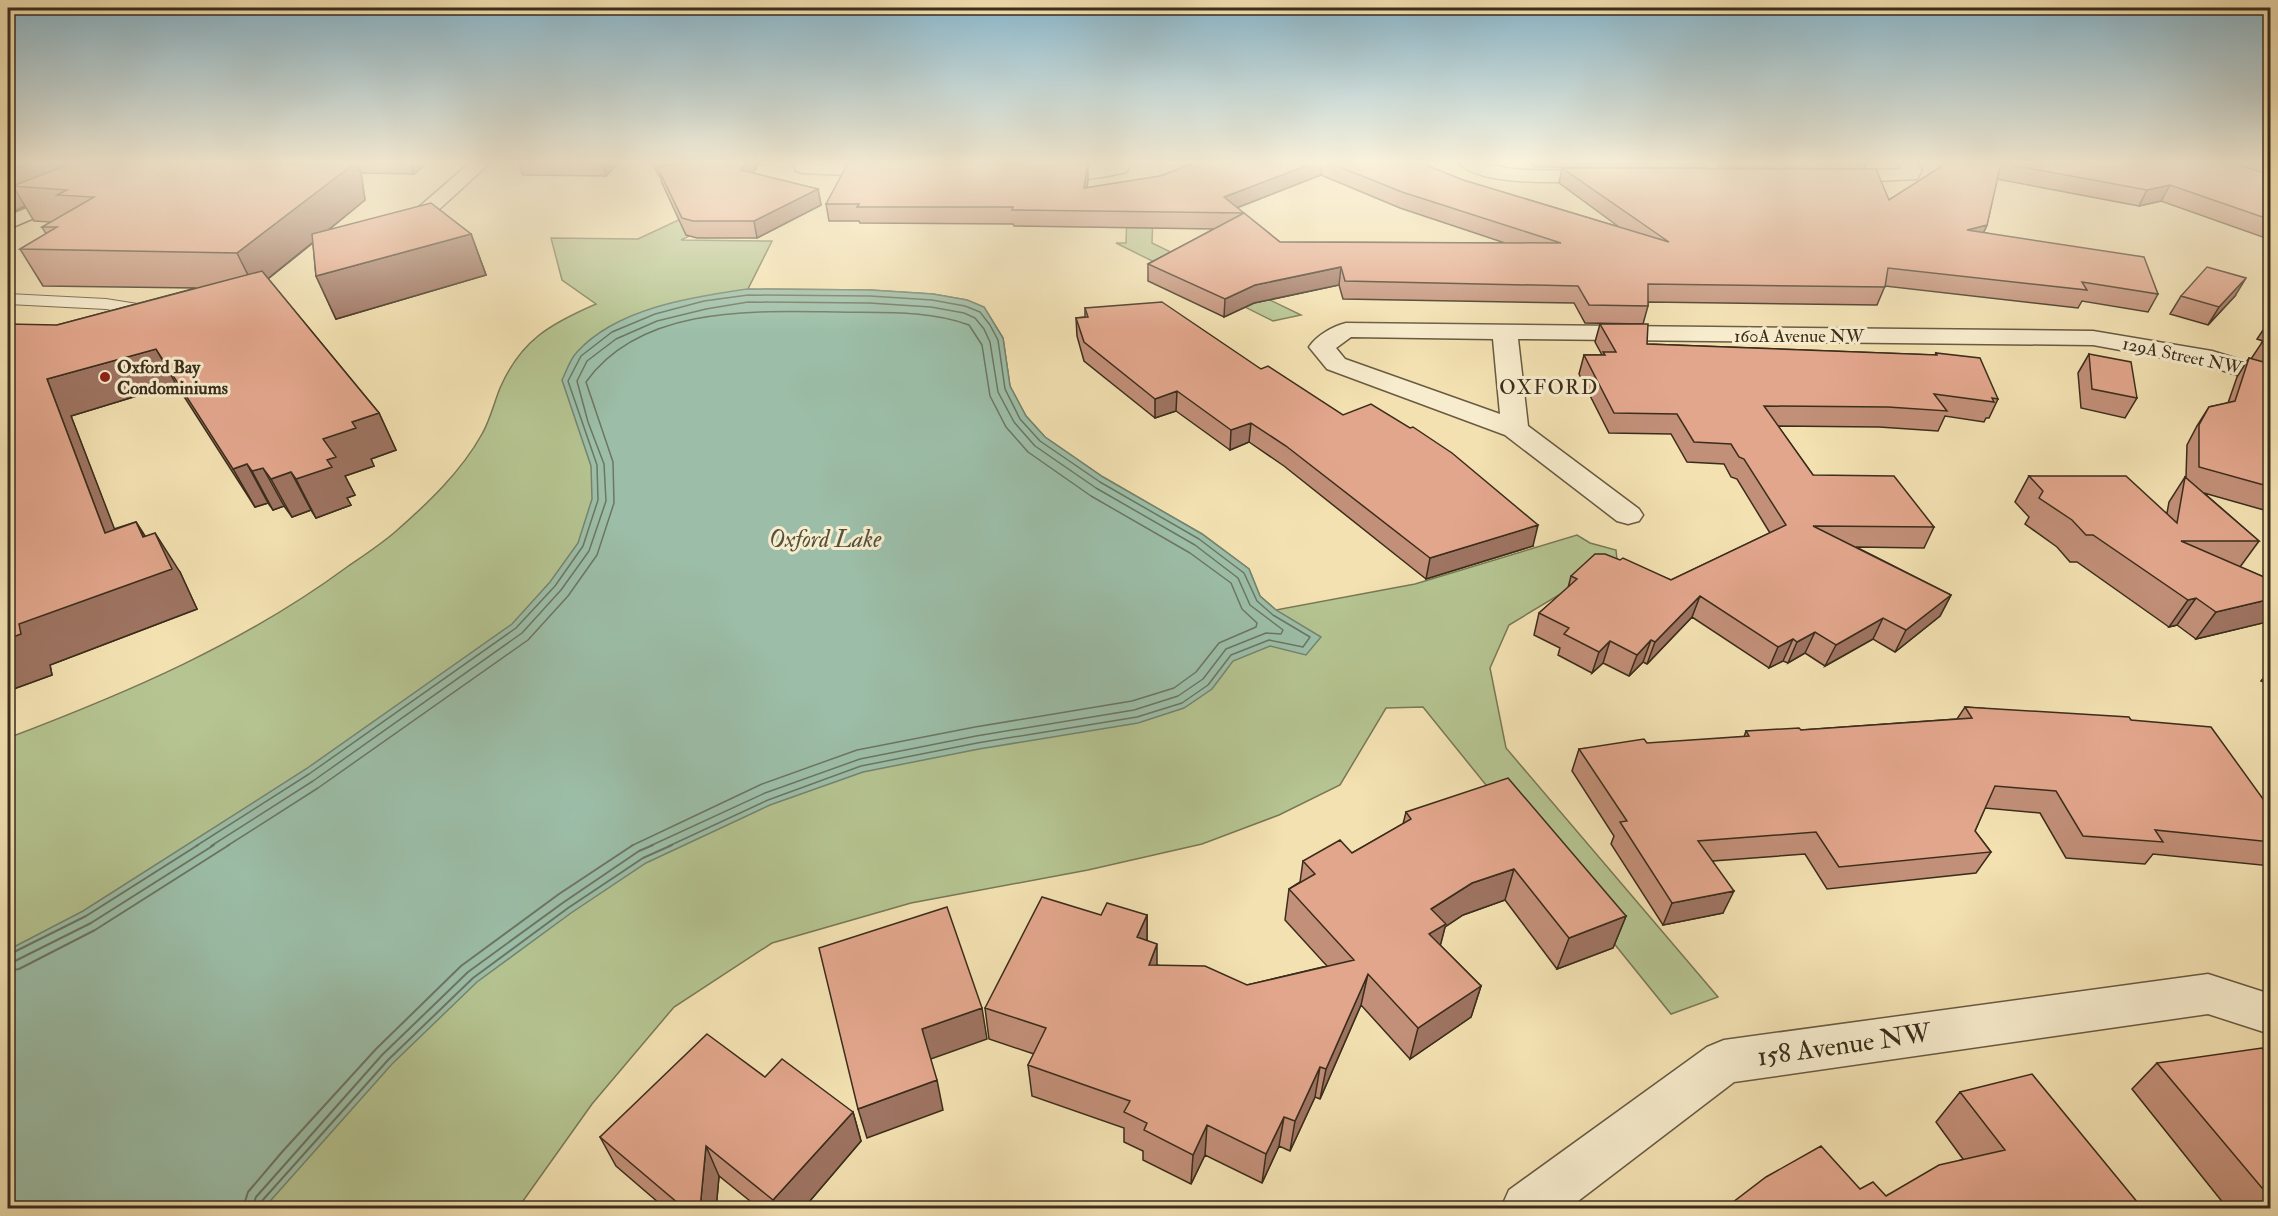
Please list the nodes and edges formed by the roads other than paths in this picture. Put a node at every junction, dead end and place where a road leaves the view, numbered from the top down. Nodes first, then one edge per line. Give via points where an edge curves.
1 (8, 299) edge
2 (146, 327) edge
3 (1505, 334) junction
4 (2093, 338) joint
5 (2271, 377) edge
6 (1515, 429) junction
7 (1628, 515) dead end
8 (2271, 1014) edge
9 (1527, 1209) edge

1 - 2 lane via 106,304 162,316
3 - 4 street, 160A Avenue NW
3 - 6 street
3 - 6 street, 160A Avenue NW via 1346,330 1321,347 1336,364
4 - 5 street, 129A Street NW via 2212,359
6 - 7 street, 160A Avenue NW
8 - 9 street, 158 Avenue NW via 2208,994 1724,1062

